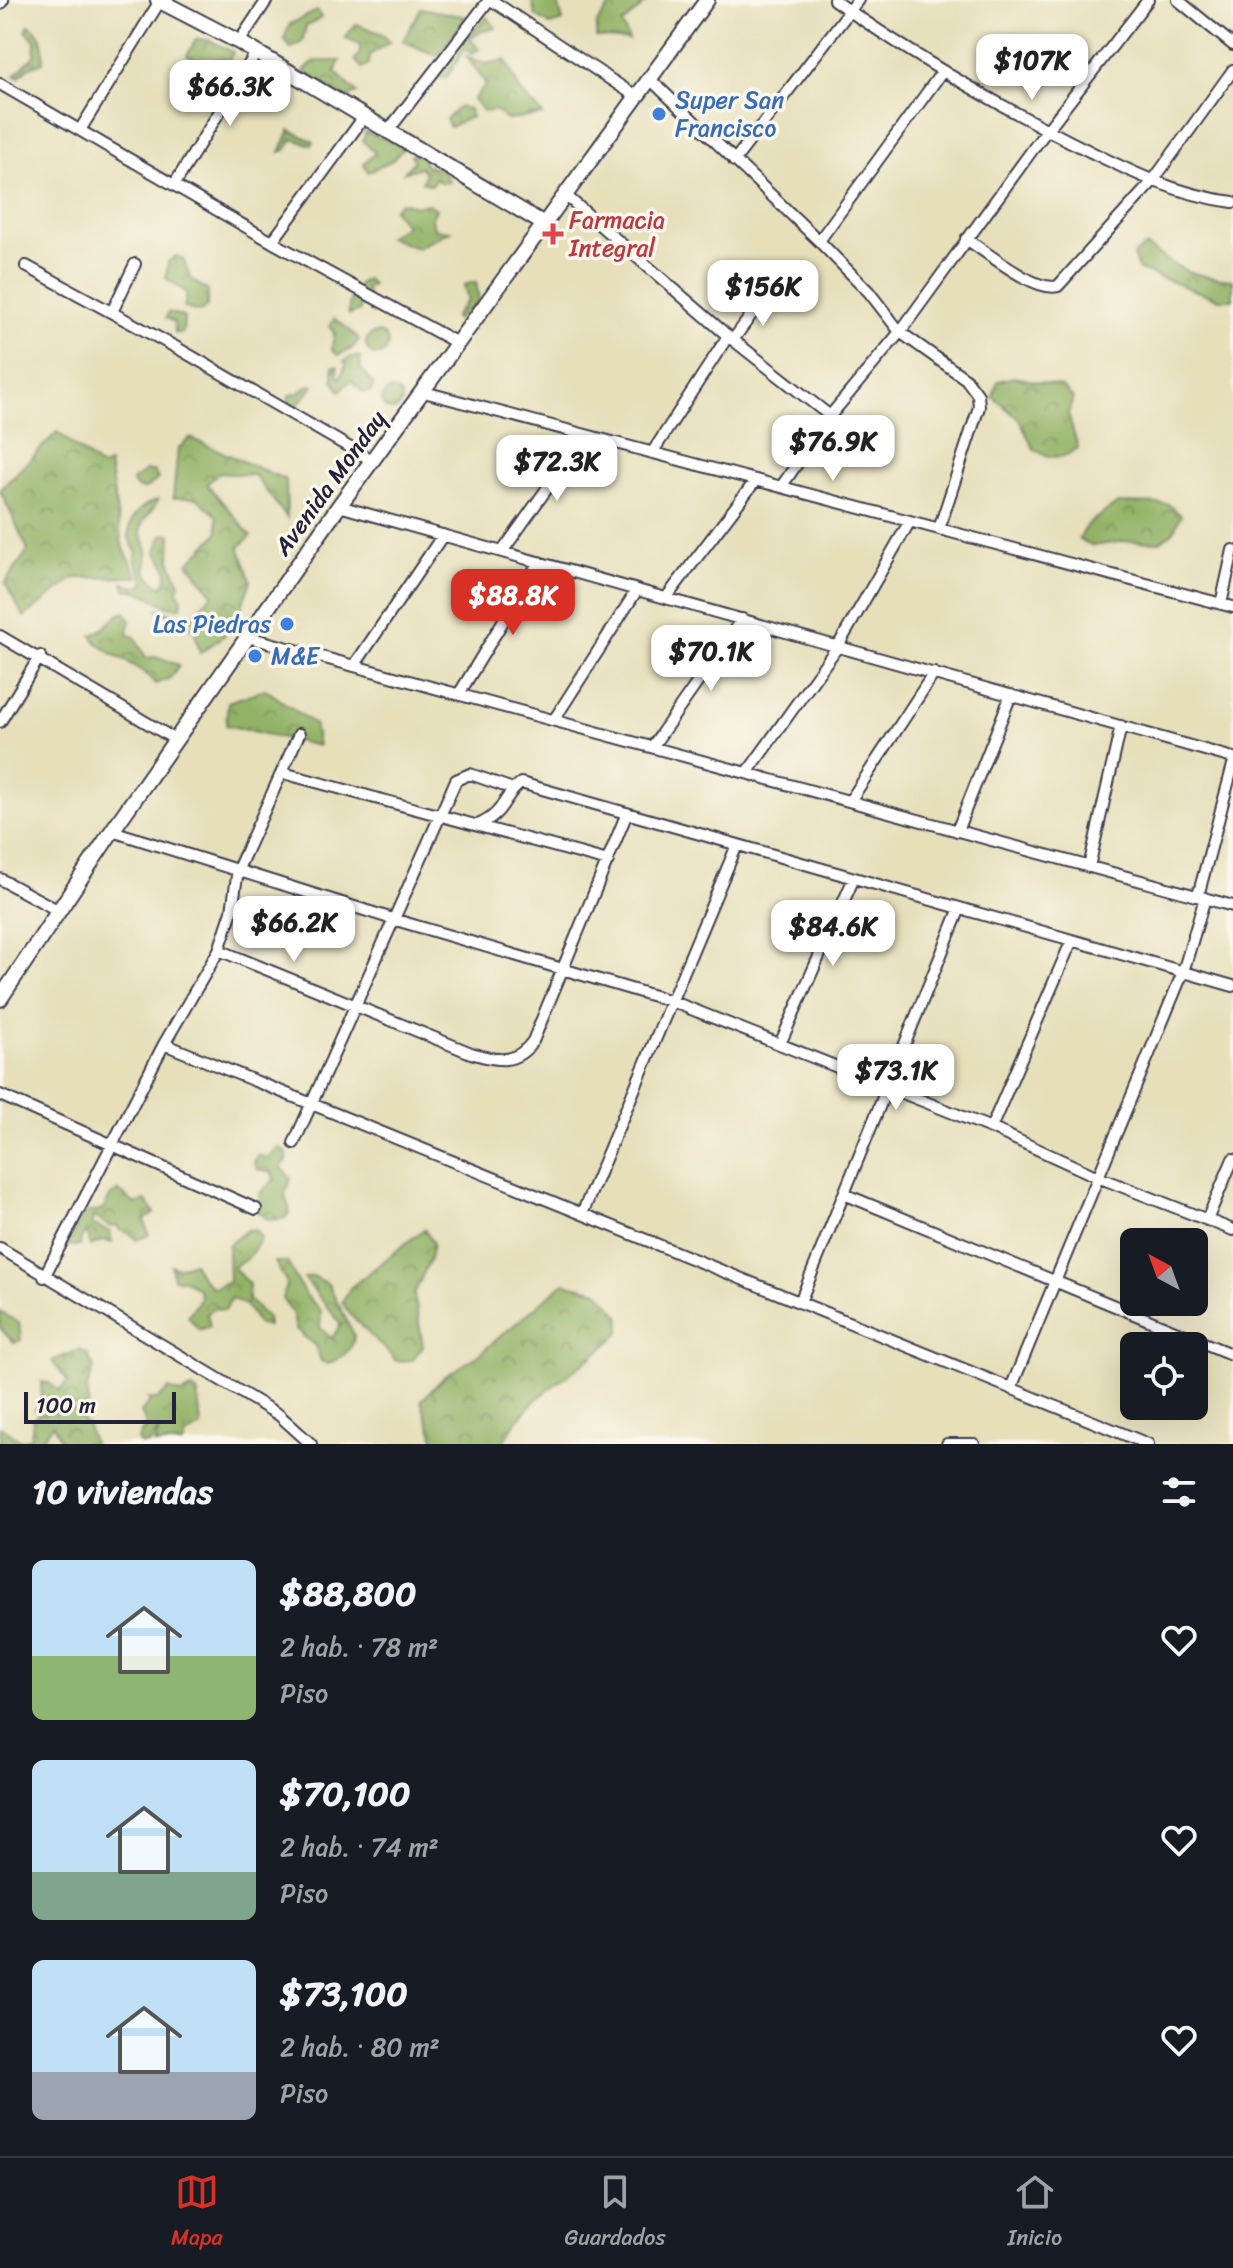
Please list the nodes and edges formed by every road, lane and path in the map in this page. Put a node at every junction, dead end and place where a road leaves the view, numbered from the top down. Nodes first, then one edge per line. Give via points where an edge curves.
1 (159, 0) edge
2 (267, 0) edge
3 (490, 0) edge
4 (707, 0) edge
5 (834, 0) edge
6 (858, 0) edge
7 (1148, 0) edge
8 (1178, 0) edge
9 (850, 11) junction
10 (239, 42) junction
11 (1233, 45) edge
12 (256, 53) junction
13 (1233, 70) edge
14 (942, 72) junction
15 (650, 79) junction
16 (0, 84) edge
17 (637, 97) junction
18 (364, 117) junction
19 (80, 130) junction
20 (388, 131) junction
21 (1050, 131) junction
22 (734, 161) junction
23 (1152, 182) junction
24 (174, 185) junction
25 (564, 194) junction
26 (1233, 202) edge
27 (544, 224) junction
28 (966, 239) junction
29 (819, 241) junction
30 (272, 242) junction
31 (135, 264) dead end
32 (26, 266) dead end
33 (765, 296) dead end
34 (112, 312) junction
35 (900, 332) junction
36 (730, 338) junction
37 (459, 344) junction
38 (424, 392) junction
39 (830, 416) junction
40 (585, 435) junction
41 (652, 453) junction
42 (373, 461) junction
43 (756, 480) junction
44 (781, 487) junction
45 (339, 506) junction
46 (910, 521) junction
47 (939, 529) junction
48 (443, 535) junction
49 (1233, 550) edge
50 (502, 552) junction
51 (539, 562) junction
52 (637, 590) junction
53 (666, 598) junction
54 (1221, 604) junction
55 (1233, 607) edge
56 (742, 619) junction
57 (0, 636) edge
58 (248, 637) junction
59 (838, 646) junction
60 (40, 656) junction
61 (354, 666) junction
62 (934, 673) junction
63 (459, 694) junction
64 (1011, 695) junction
65 (554, 720) junction
66 (0, 722) edge
67 (1121, 726) junction
68 (299, 734) dead end
69 (176, 740) junction
70 (652, 747) junction
71 (1233, 758) edge
72 (1233, 765) edge
73 (283, 773) junction
74 (747, 773) junction
75 (513, 789) junction
76 (850, 801) junction
77 (627, 813) junction
78 (442, 818) junction
79 (478, 825) junction
80 (112, 831) junction
81 (957, 831) junction
82 (737, 845) junction
83 (608, 861) junction
84 (1089, 867) junction
85 (238, 869) junction
86 (854, 878) junction
87 (0, 879) edge
88 (1202, 897) junction
89 (1233, 906) edge
90 (960, 908) junction
91 (59, 911) junction
92 (396, 920) junction
93 (1072, 940) junction
94 (219, 950) junction
95 (561, 969) junction
96 (1183, 972) junction
97 (1233, 986) edge
98 (0, 999) edge
99 (671, 1001) junction
100 (356, 1008) junction
101 (164, 1044) junction
102 (780, 1044) junction
103 (888, 1087) junction
104 (0, 1095) edge
105 (312, 1104) junction
106 (991, 1128) junction
107 (294, 1143) dead end
108 (115, 1145) junction
109 (1233, 1159) edge
110 (1098, 1177) junction
111 (844, 1194) junction
112 (256, 1209) dead end
113 (582, 1214) junction
114 (1207, 1220) junction
115 (1233, 1230) edge
116 (0, 1248) edge
117 (44, 1277) junction
118 (1055, 1282) junction
119 (800, 1302) junction
120 (1233, 1355) edge
121 (1011, 1388) junction
122 (311, 1444) edge
123 (947, 1444) edge
124 (974, 1444) edge
125 (1148, 1444) edge

1 - 10 main road
1 - 19 street
2 - 10 street
3 - 17 street
3 - 20 street
4 - 15 main road, Avenida Monday
5 - 9 street
6 - 9 street
7 - 21 street
8 - 11 street
9 - 14 street
9 - 22 street
10 - 12 main road
12 - 18 main road
12 - 24 street
13 - 23 street
14 - 21 street
14 - 29 street
15 - 17 main road, Avenida Monday
15 - 22 street
16 - 19 street
17 - 25 main road, Avenida Monday
18 - 20 main road
18 - 30 street
19 - 24 street
20 - 27 main road
21 - 23 street
21 - 28 street
22 - 29 street
23 - 26 street
23 - 28 street via 1049,289
24 - 30 street
25 - 27 main road, Avenida Monday
25 - 36 street
27 - 37 main road, Avenida Monday
28 - 35 street
29 - 35 street
30 - 37 street
31 - 34 street
32 - 34 street
33 - 36 street
34 - 42 street
35 - 39 street
35 - 47 street via 966,379 978,395 979,407
36 - 39 street
36 - 41 street
37 - 38 main road, Avenida Monday
38 - 40 street
38 - 42 main road, Avenida Monday
39 - 44 street
40 - 41 street
40 - 50 street
41 - 43 street
42 - 45 main road, Avenida Monday
43 - 44 street
43 - 53 street
44 - 46 street
45 - 48 street
45 - 58 main road, Avenida Monday
46 - 47 street
46 - 59 street
47 - 54 street
48 - 50 street
48 - 61 street
49 - 54 street
50 - 51 street
51 - 52 street
51 - 63 street
52 - 53 street
52 - 65 street
53 - 56 street
54 - 55 street
56 - 59 street
56 - 70 street
57 - 60 street
58 - 61 street
58 - 69 main road, Avenida Monday
59 - 62 street
59 - 74 street
60 - 66 street
60 - 69 street
61 - 63 street
62 - 64 street
62 - 76 street
63 - 65 street
64 - 67 street
64 - 81 street
65 - 70 street
67 - 71 street
67 - 84 street
68 - 73 street
69 - 80 main road, Avenida Monday
70 - 74 street
72 - 88 street
73 - 78 street
73 - 85 street
74 - 76 street
75 - 77 street via 521,783
75 - 78 street via 461,775
75 - 79 street via 502,810
76 - 81 street
77 - 82 street
77 - 83 street
78 - 79 street
78 - 92 street
79 - 83 street
80 - 85 street
80 - 91 main road, Avenida Monday
81 - 84 street
82 - 86 street
82 - 99 street
83 - 95 street
84 - 88 street
85 - 92 street
85 - 94 street
86 - 90 street
86 - 102 street
87 - 91 street
88 - 89 street
88 - 96 street
90 - 93 street
90 - 103 street
91 - 98 main road, Avenida Monday
92 - 95 street
92 - 100 street
93 - 96 street
93 - 106 street
94 - 100 street
94 - 101 street
95 - 99 street
95 - 100 street via 533,1041 526,1051 498,1062
96 - 97 street
96 - 110 street
99 - 102 street
99 - 113 street
100 - 105 street
101 - 105 street
101 - 108 street
102 - 103 street
103 - 106 street
103 - 111 street
104 - 108 street
105 - 107 street
105 - 113 street
106 - 110 street
108 - 112 street
108 - 117 street
109 - 114 street
110 - 114 street
110 - 118 street
111 - 118 street
111 - 119 street
113 - 119 street
114 - 115 street
116 - 117 street
117 - 122 street via 279,1415
118 - 120 street
118 - 121 street
119 - 121 street
121 - 125 street
123 - 124 street

